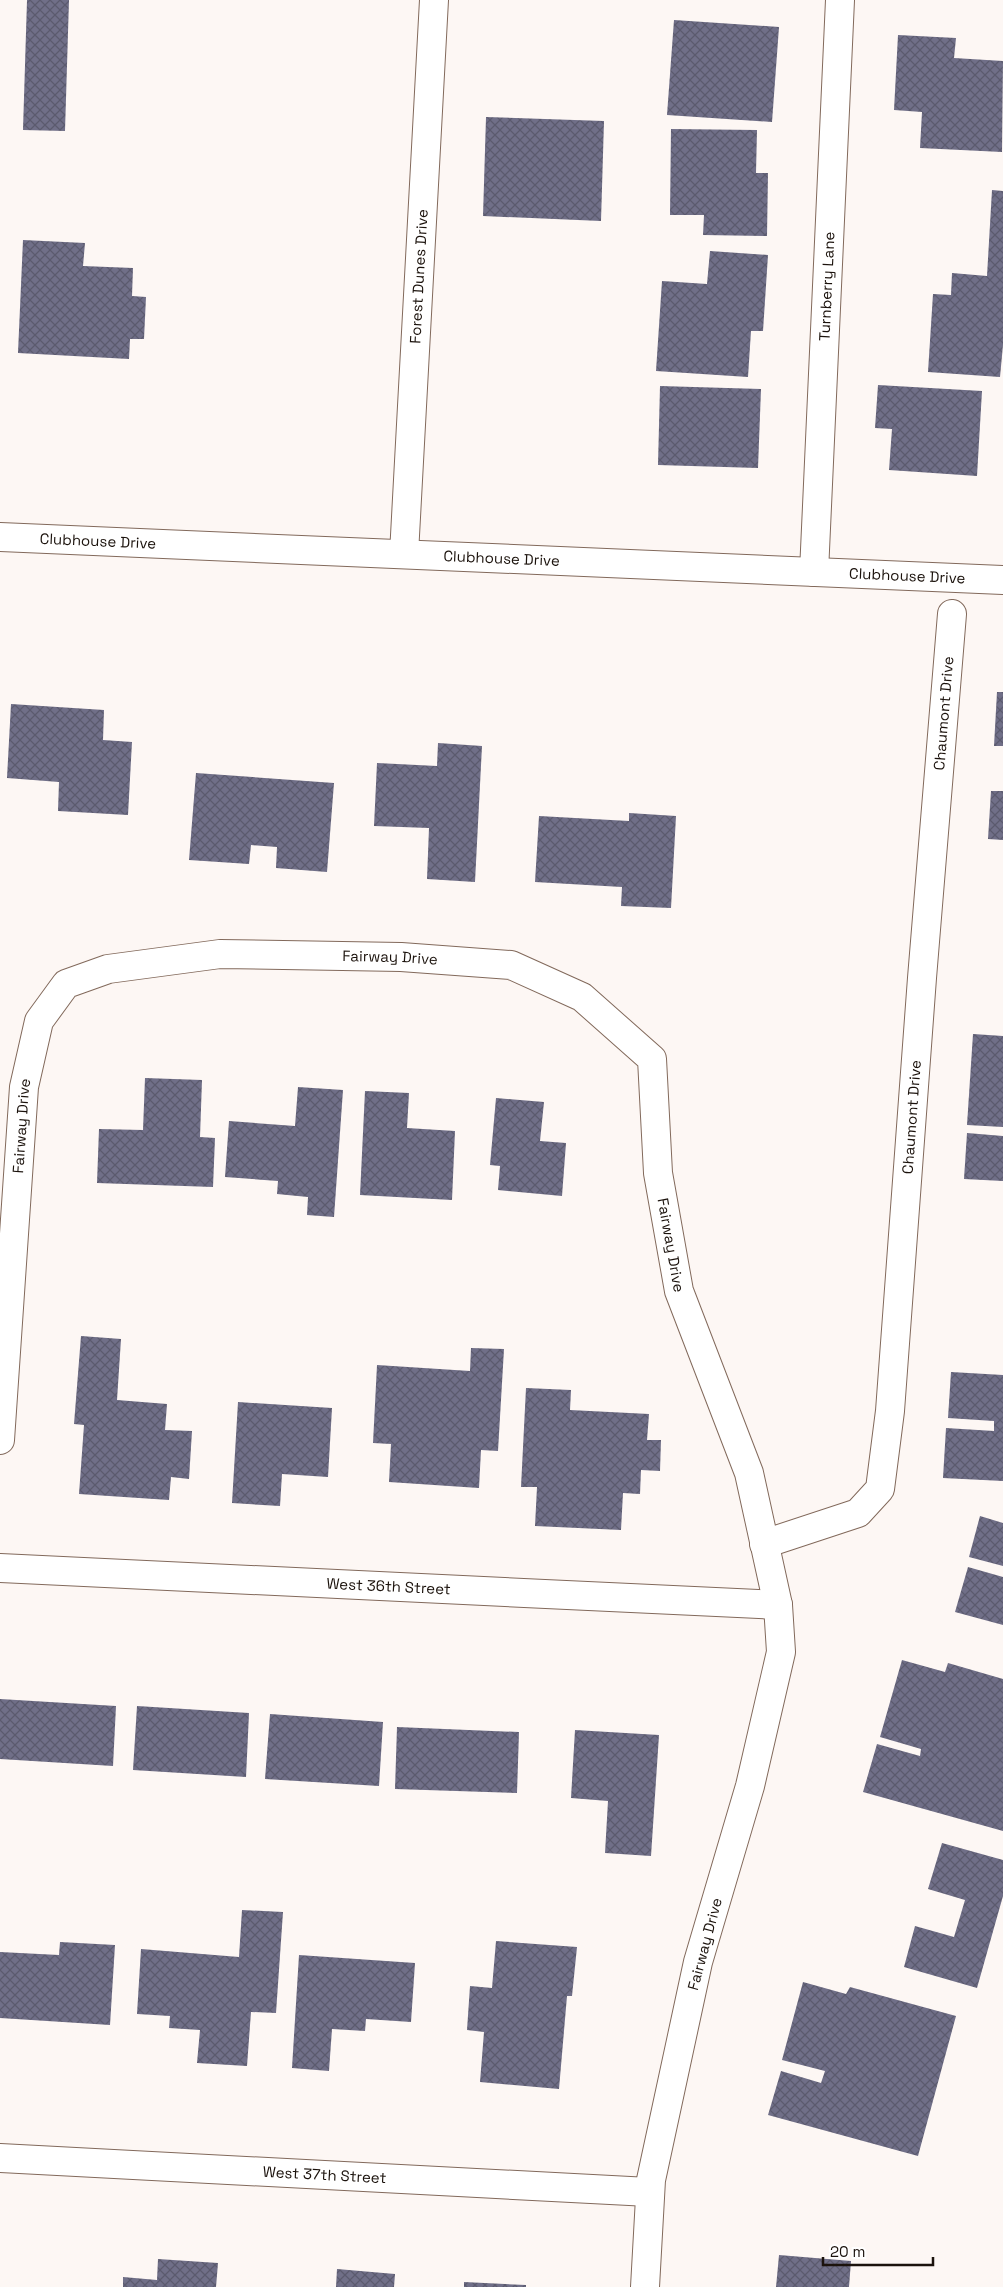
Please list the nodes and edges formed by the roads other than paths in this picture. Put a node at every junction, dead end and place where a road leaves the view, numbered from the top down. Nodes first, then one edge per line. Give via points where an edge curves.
1 (434, 0) edge
2 (840, 0) edge
3 (0, 537) edge
4 (404, 554) junction
5 (814, 572) junction
6 (1003, 580) edge
7 (952, 614) dead end
8 (0, 1440) edge
9 (764, 1544) junction
10 (0, 1568) edge
11 (778, 1606) junction
12 (0, 2158) edge
13 (650, 2192) junction
14 (645, 2287) edge

1 - 4 street, Forest Dunes Drive
2 - 5 street, Turnberry Lane
3 - 4 street, Clubhouse Drive
4 - 5 street, Clubhouse Drive
5 - 6 street, Clubhouse Drive
7 - 9 street, Chaumont Drive via 890,1411 880,1489 858,1513
8 - 9 street, Fairway Drive via 24,1088 38,1021 66,984 108,969 220,954 400,957 511,965 582,997 652,1059 658,1173 679,1291 749,1473
9 - 11 street, Fairway Drive
10 - 11 street, West 36th Street
11 - 13 street, Fairway Drive via 781,1652 750,1786 698,1962
12 - 13 street, West 37th Street
13 - 14 street, Fairway Drive

